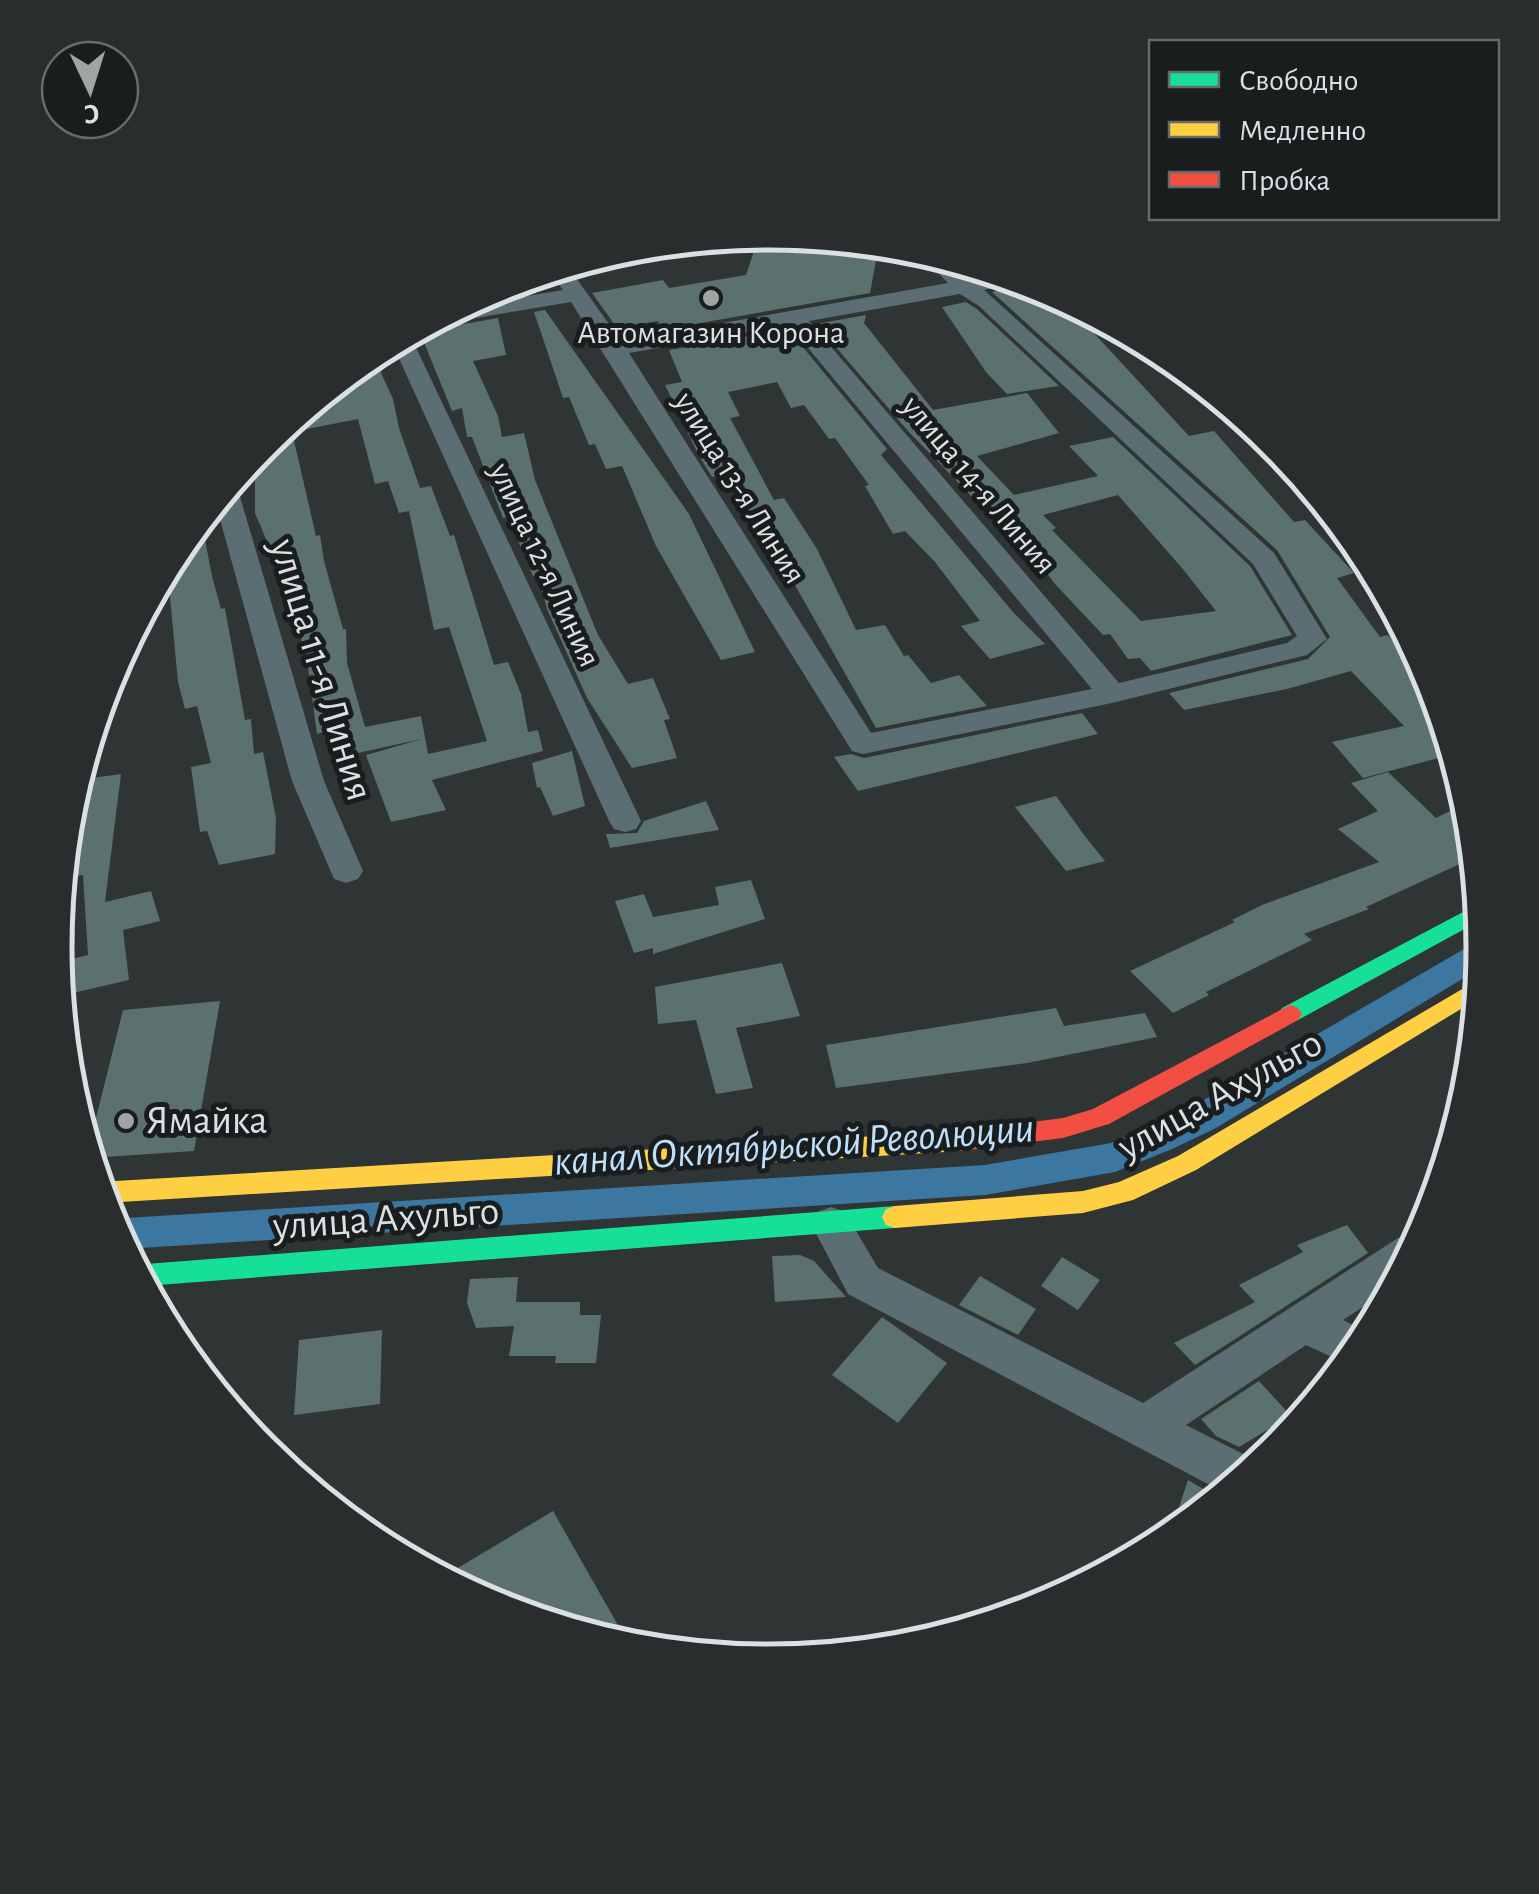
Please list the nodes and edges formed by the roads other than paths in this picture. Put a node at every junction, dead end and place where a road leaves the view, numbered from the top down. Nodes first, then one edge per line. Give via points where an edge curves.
1 (951, 274) edge
2 (566, 281) edge
3 (983, 284) edge
4 (964, 287) junction
5 (576, 295) junction
6 (490, 309) edge
7 (796, 319) junction
8 (615, 349) junction
9 (407, 351) edge
10 (230, 507) edge
11 (1112, 694) junction
12 (625, 821) dead end
13 (346, 871) dead end
14 (1465, 920) edge
15 (1465, 995) edge
16 (117, 1191) edge
17 (831, 1224) junction
18 (1389, 1267) edge
19 (154, 1274) edge
20 (1304, 1322) junction
21 (1343, 1342) edge
22 (1145, 1427) junction
23 (1229, 1471) edge

1 - 4 street
2 - 5 street, улица 13-я Линия
3 - 4 street
4 - 7 street
4 - 11 street via 1264,558 1314,639 1297,649
5 - 6 street
5 - 8 street, улица 13-я Линия
7 - 8 street
7 - 11 street, улица 14-я Линия
8 - 11 street, улица 13-я Линия via 864,744
9 - 12 street, улица 12-я Линия
10 - 13 street, улица 11-я Линия via 308,782
14 - 16 main road via 1132,1102 1063,1128 984,1140
15 - 17 main road, улица Ахульго via 1188,1164 1124,1192 1042,1208
17 - 19 main road, улица Ахульго
17 - 22 street via 863,1281
18 - 20 street
20 - 21 street
20 - 22 street
22 - 23 street

